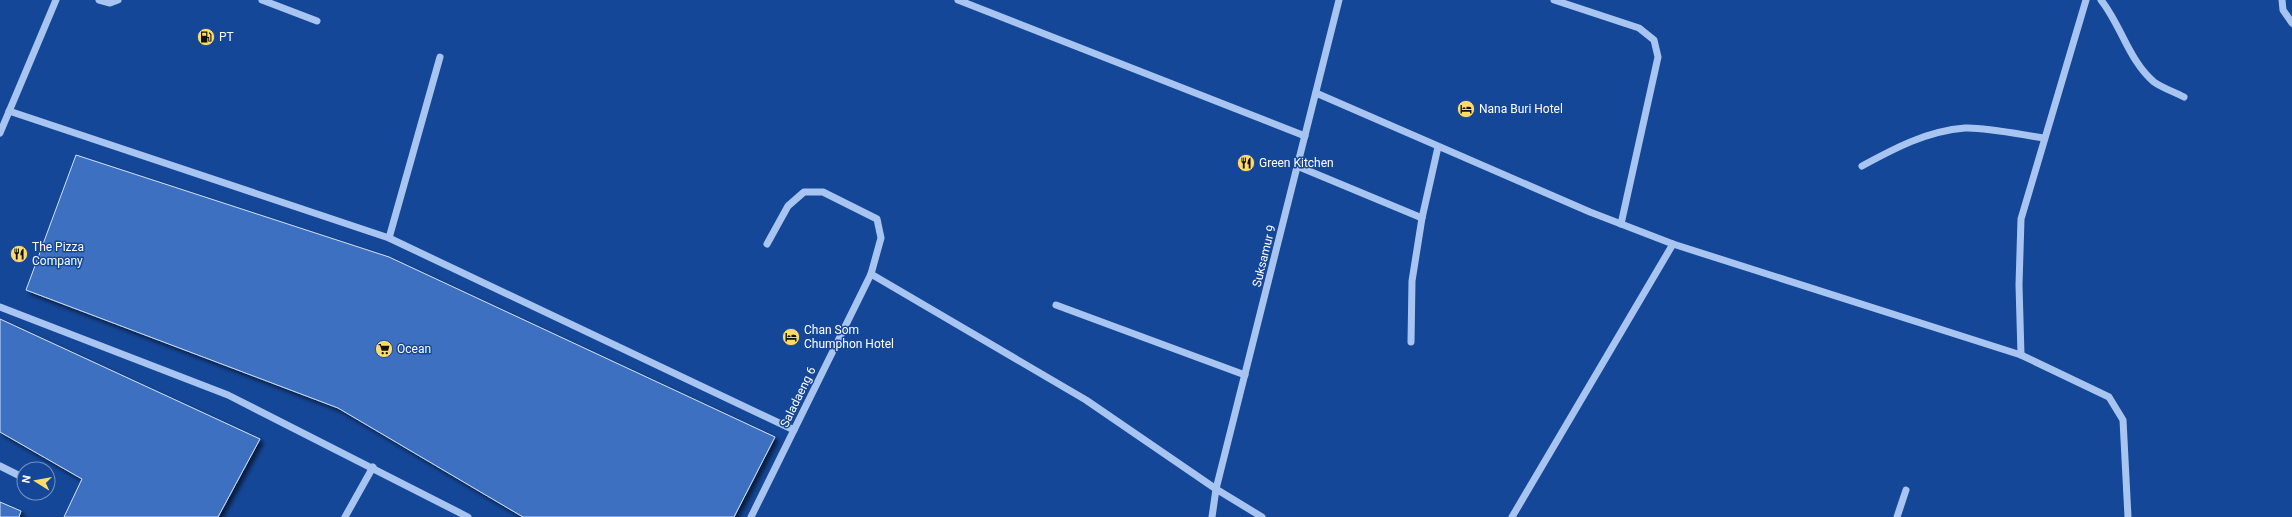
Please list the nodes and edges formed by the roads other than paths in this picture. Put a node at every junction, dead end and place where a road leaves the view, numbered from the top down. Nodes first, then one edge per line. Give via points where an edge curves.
1 (56, 0) edge
2 (99, 0) edge
3 (118, 0) edge
4 (262, 0) edge
5 (958, 0) edge
6 (1339, 0) edge
7 (1554, 0) edge
8 (2086, 0) edge
9 (2101, 0) edge
10 (2282, 0) edge
11 (317, 21) dead end
12 (2292, 23) edge
13 (440, 57) dead end
14 (1316, 93) junction
15 (2184, 97) dead end
16 (9, 111) junction
17 (0, 133) edge
18 (1305, 136) junction
19 (2044, 138) junction
20 (1438, 147) junction
21 (1297, 166) junction
22 (1862, 166) dead end
23 (1422, 218) junction
24 (1621, 224) junction
25 (389, 238) junction
26 (767, 244) dead end
27 (1673, 244) junction
28 (871, 274) junction
29 (1056, 305) dead end
30 (0, 306) edge
31 (1411, 342) dead end
32 (2021, 355) junction
33 (1245, 375) junction
34 (794, 430) junction
35 (0, 466) edge
36 (373, 467) junction
37 (16, 474) edge
38 (1216, 489) junction
39 (1906, 490) dead end
40 (345, 517) edge
41 (468, 517) edge
42 (750, 517) edge
43 (1212, 517) edge
44 (1262, 517) edge
45 (1512, 517) edge
46 (1897, 517) edge
47 (2128, 517) edge

1 - 16 street
2 - 3 street via 110,3
4 - 11 street
5 - 18 street
6 - 14 street, Suksamur 9
7 - 24 street via 1639,28 1654,40 1658,57
8 - 19 street
9 - 15 street via 2111,13 2135,59 2154,82
10 - 12 street via 2282,10
13 - 25 street
14 - 18 street, Suksamur 9
14 - 20 street
16 - 17 street
16 - 25 street
18 - 21 street, Suksamur 9
19 - 22 street via 1966,128 1923,137
19 - 32 street via 2021,219
20 - 23 street
20 - 24 street
21 - 23 street
21 - 33 street, Suksamur 9
23 - 31 street via 1412,282
24 - 27 street
25 - 34 street
26 - 28 street, Saladaeng 6 via 788,206 804,192 823,192 877,219 881,238
27 - 32 street
27 - 45 street
28 - 34 street, Saladaeng 6
28 - 38 street via 1086,400
29 - 33 street
30 - 36 street via 228,395
32 - 47 street via 2109,397 2123,420
33 - 38 street, Suksamur 9
34 - 42 street, Saladaeng 6
35 - 37 street
36 - 40 street
36 - 41 street
38 - 43 street, Suksamur 9
38 - 44 street
39 - 46 street

